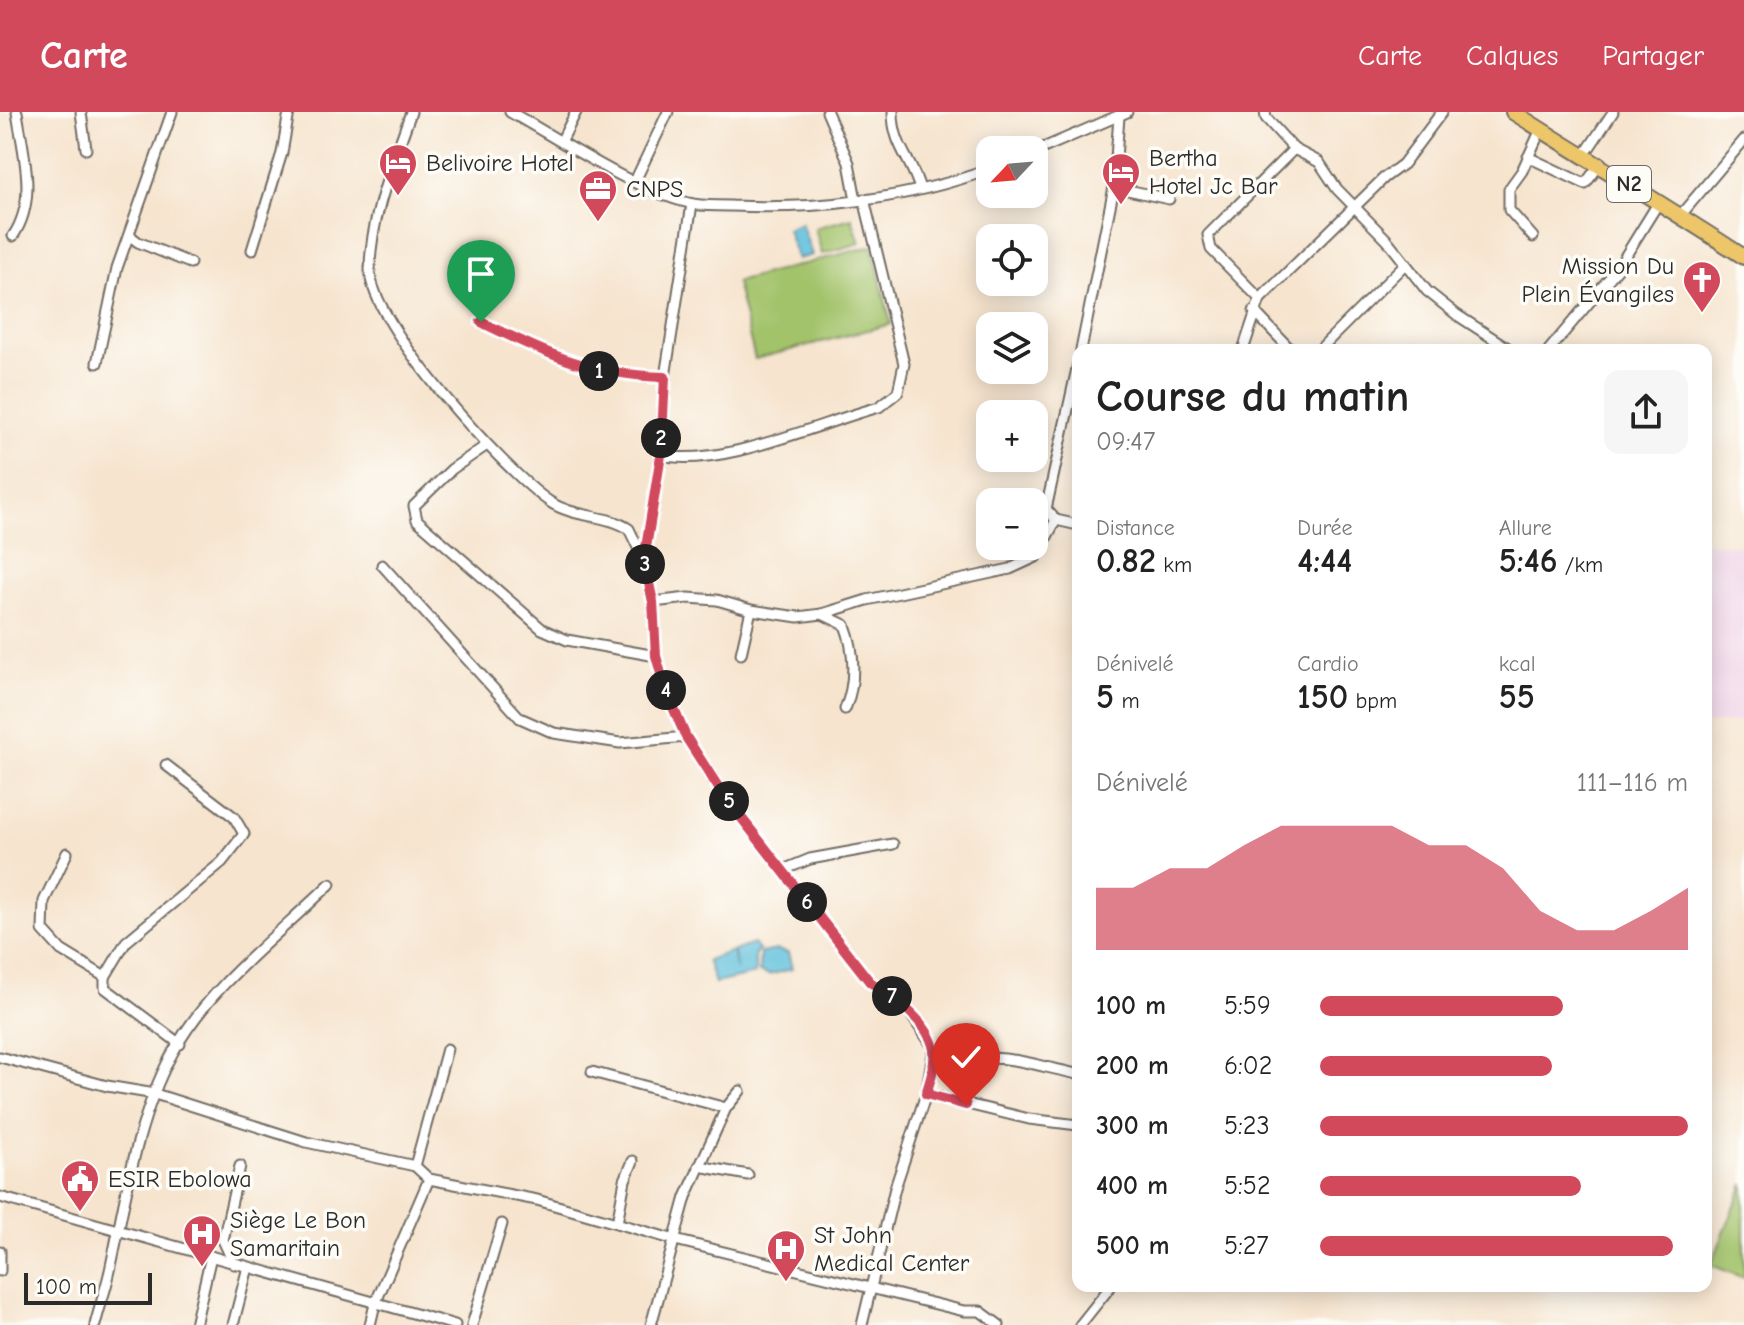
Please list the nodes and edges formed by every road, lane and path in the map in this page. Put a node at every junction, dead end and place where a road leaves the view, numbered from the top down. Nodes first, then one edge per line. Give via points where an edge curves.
1 (17, 112) edge
2 (81, 112) edge
3 (172, 112) edge
4 (289, 112) edge
5 (411, 112) edge
6 (510, 112) edge
7 (576, 112) edge
8 (668, 112) edge
9 (827, 112) edge
10 (893, 112) edge
11 (1265, 112) edge
12 (1442, 112) edge
13 (1513, 112) edge
14 (1613, 112) edge
15 (1123, 114) edge
16 (1541, 129) junction
17 (562, 140) junction
18 (1744, 140) edge
19 (1048, 146) edge
20 (86, 149) dead end
21 (1294, 149) junction
22 (1528, 157) junction
23 (1583, 157) junction
24 (1601, 163) junction
25 (976, 173) edge
26 (635, 181) junction
27 (1114, 187) junction
28 (920, 189) junction
29 (860, 199) junction
30 (1169, 199) dead end
31 (692, 204) junction
32 (1657, 205) junction
33 (1357, 208) junction
34 (1679, 217) junction
35 (129, 235) junction
36 (13, 236) dead end
37 (1533, 237) dead end
38 (252, 250) dead end
39 (1742, 252) edge
40 (190, 263) dead end
41 (1405, 264) junction
42 (1260, 299) junction
43 (1254, 311) junction
44 (481, 322) dead end
45 (1082, 344) edge
46 (1245, 344) edge
47 (1285, 344) edge
48 (1325, 344) edge
49 (1502, 344) edge
50 (1554, 344) edge
51 (97, 363) dead end
52 (665, 377) junction
53 (1072, 391) edge
54 (487, 445) junction
55 (661, 455) junction
56 (1056, 520) junction
57 (1072, 524) edge
58 (644, 560) junction
59 (382, 565) dead end
60 (653, 602) junction
61 (751, 610) junction
62 (822, 614) junction
63 (741, 654) dead end
64 (656, 656) junction
65 (845, 709) dead end
66 (686, 737) junction
67 (166, 765) dead end
68 (893, 844) dead end
69 (67, 853) dead end
70 (783, 870) junction
71 (330, 884) dead end
72 (105, 977) junction
73 (180, 1044) junction
74 (447, 1049) dead end
75 (0, 1057) edge
76 (932, 1070) junction
77 (592, 1072) dead end
78 (1072, 1073) edge
79 (740, 1091) dead end
80 (155, 1094) junction
81 (926, 1094) junction
82 (726, 1108) junction
83 (1072, 1124) edge
84 (633, 1161) dead end
85 (240, 1166) dead end
86 (415, 1166) junction
87 (699, 1166) junction
88 (748, 1175) dead end
89 (429, 1179) junction
90 (0, 1197) edge
91 (617, 1223) junction
92 (502, 1224) dead end
93 (118, 1232) junction
94 (675, 1240) junction
95 (0, 1251) edge
96 (211, 1256) junction
97 (234, 1264) junction
98 (248, 1267) junction
99 (0, 1271) edge
100 (873, 1288) junction
101 (1106, 1292) edge
102 (375, 1304) junction
103 (95, 1325) edge
104 (195, 1325) edge
105 (233, 1325) edge
106 (370, 1325) edge
107 (455, 1325) edge
108 (472, 1325) edge
109 (651, 1325) edge
110 (862, 1325) edge
111 (999, 1325) edge
112 (1080, 1325) edge

1 - 36 street via 28,201
2 - 20 street
3 - 35 street
4 - 38 street
5 - 54 street via 375,222 370,272 414,360
6 - 17 street
7 - 17 street
8 - 26 street
9 - 29 street
10 - 28 street via 894,136 910,159
11 - 21 street
12 - 33 street via 1403,164
13 - 16 highway, N2
14 - 23 street
15 - 19 street
15 - 27 street
16 - 22 street
16 - 23 highway, N2
17 - 26 street
18 - 34 street
21 - 33 street via 1319,162
21 - 42 street via 1208,235 1211,249
22 - 24 street via 1585,184
22 - 37 street via 1509,189 1509,210
23 - 24 highway, N2
24 - 32 highway, N2
25 - 28 street
26 - 31 street
27 - 30 street
27 - 45 street
28 - 29 street
29 - 31 street via 749,207
29 - 55 street via 904,364 898,392 879,407 714,456
31 - 52 street
32 - 34 highway, N2
32 - 50 street via 1618,268
33 - 41 street
33 - 42 street
34 - 39 highway, N2
35 - 40 street
35 - 51 street
41 - 48 street
41 - 49 street via 1427,291
42 - 43 street
43 - 46 street
43 - 47 street
44 - 52 street via 575,365 610,374
52 - 55 street
53 - 56 street via 1046,509
54 - 58 street via 551,503 629,529
54 - 64 street via 452,469 414,506 417,520 542,629 567,640
55 - 58 street
56 - 57 street
56 - 62 street via 1036,557 1010,569
58 - 60 street
59 - 66 street via 520,718 554,733 620,743
60 - 61 street via 717,600
60 - 64 street
61 - 62 street via 798,617
61 - 63 street
62 - 65 street via 845,625 850,641 852,691
64 - 66 street
66 - 70 street
67 - 72 street via 234,817 244,834 222,862 126,942
68 - 70 street via 810,859
69 - 72 street via 44,901 43,930 61,950
70 - 76 street via 870,982 903,1003 925,1032 934,1048
71 - 73 street via 216,994
72 - 73 street via 105,988
73 - 80 street
74 - 86 street
75 - 80 street
76 - 78 street via 988,1055
76 - 81 street
77 - 82 street
79 - 82 street
80 - 86 street via 306,1142
80 - 93 street
81 - 83 street
81 - 100 street via 895,1188
82 - 87 street
84 - 91 street
85 - 97 street via 223,1240
86 - 89 street
87 - 88 street
87 - 94 street
89 - 91 street via 537,1200
89 - 102 street
90 - 93 street
91 - 94 street
92 - 108 street
93 - 96 street
93 - 103 street
94 - 100 street
94 - 109 street
95 - 99 street
96 - 97 street
96 - 104 street
97 - 98 street
98 - 102 street
98 - 105 street
100 - 110 street
100 - 111 street via 980,1311
101 - 112 street
102 - 106 street
102 - 107 street

